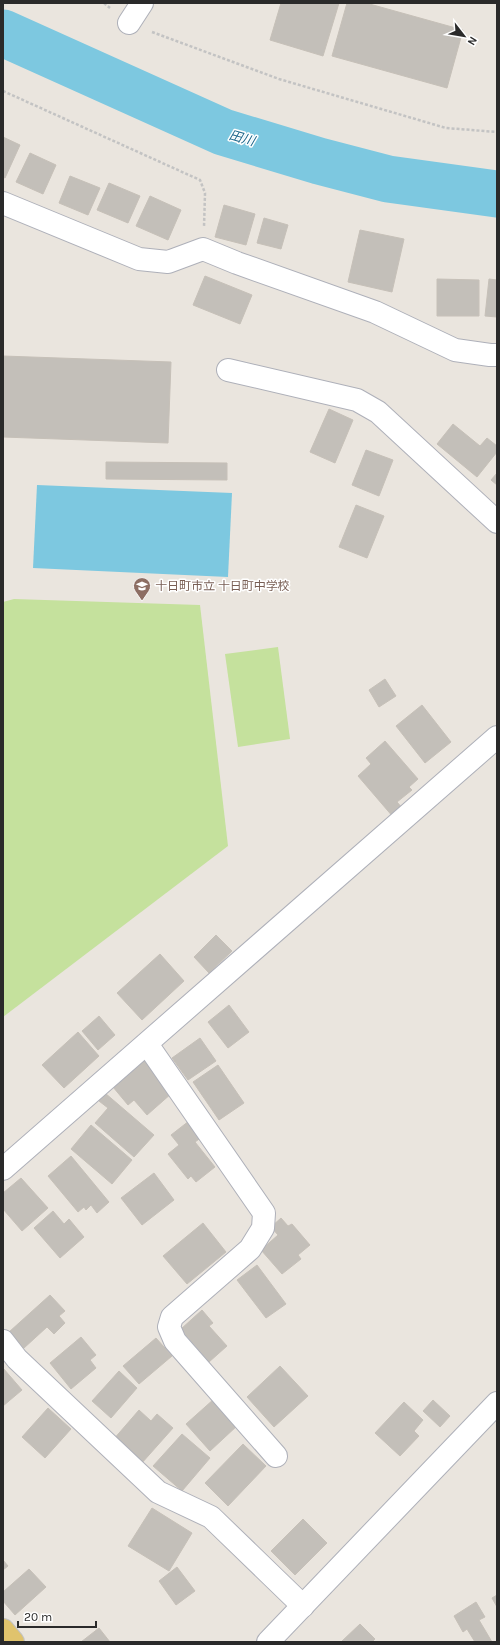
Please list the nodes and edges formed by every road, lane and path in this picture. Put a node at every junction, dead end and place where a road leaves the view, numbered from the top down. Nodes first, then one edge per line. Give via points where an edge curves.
1 (104, 3) edge
2 (142, 3) edge
3 (129, 23) junction
4 (3, 90) edge
5 (497, 132) edge
6 (3, 203) edge
7 (203, 249) junction
8 (497, 355) edge
9 (228, 370) dead end
10 (497, 522) edge
11 (497, 737) edge
12 (147, 1044) junction
13 (3, 1169) edge
14 (3, 1341) edge
15 (497, 1403) edge
16 (276, 1456) dead end
17 (303, 1606) junction
18 (3, 1630) edge
19 (13, 1642) edge
20 (268, 1642) edge

1 - 3 path
2 - 3 street
3 - 5 path via 279,79 446,128
4 - 7 path via 200,180 205,193
6 - 7 street via 138,259 168,262
7 - 8 street via 375,312 455,350
9 - 10 street via 357,400 378,412
11 - 12 street
12 - 13 street
12 - 16 street via 264,1213 263,1228 250,1249 172,1317 169,1327 175,1341
14 - 17 street via 17,1359 158,1492 211,1517
15 - 17 street
17 - 20 street
18 - 19 main road

